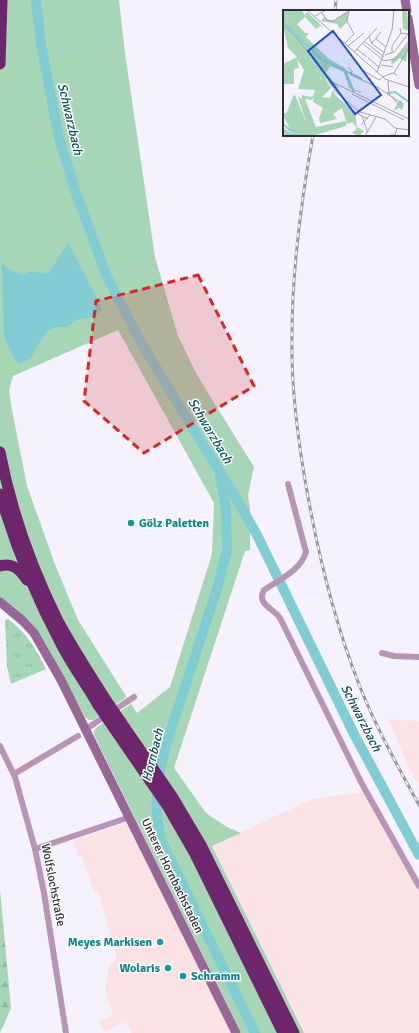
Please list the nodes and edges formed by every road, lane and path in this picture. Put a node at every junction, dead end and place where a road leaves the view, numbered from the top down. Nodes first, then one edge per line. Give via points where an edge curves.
1 (2, 0) edge
2 (405, 0) edge
3 (407, 10) edge
4 (409, 24) edge
5 (0, 64) edge
6 (419, 85) edge
7 (0, 452) edge
8 (288, 484) dead end
9 (0, 494) edge
10 (0, 566) edge
11 (37, 595) junction
12 (0, 602) edge
13 (382, 653) dead end
14 (419, 657) edge
15 (134, 697) dead end
16 (102, 702) junction
17 (117, 725) junction
18 (86, 729) junction
19 (78, 736) dead end
20 (0, 746) edge
21 (14, 774) junction
22 (130, 817) junction
23 (35, 849) junction
24 (419, 886) edge
25 (66, 1033) edge
26 (236, 1033) edge
27 (283, 1033) edge
28 (294, 1033) edge

1 - 5 highway
2 - 3 street
4 - 6 street
7 - 16 highway via 21,532 39,580
8 - 24 street via 306,552 304,560 291,572 264,590 262,600 280,618 373,806
9 - 11 highway via 12,535
10 - 11 highway via 8,565 18,569
11 - 16 highway via 60,644
12 - 18 street, Unterer Hornbachstaden via 34,633
13 - 14 street
15 - 18 street
16 - 17 highway, bridge
17 - 27 highway via 195,854
17 - 28 highway via 142,753 172,796 201,845
18 - 22 street, Unterer Hornbachstaden
19 - 21 street
20 - 21 street, Wolfslochstraße
21 - 23 street, Wolfslochstraße
22 - 23 street
22 - 26 street, Unterer Hornbachstaden
23 - 25 street, Wolfslochstraße

